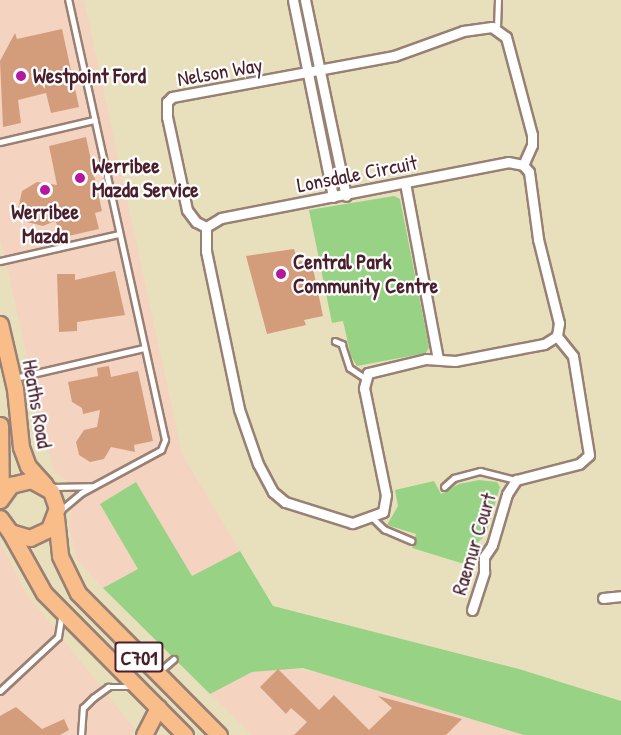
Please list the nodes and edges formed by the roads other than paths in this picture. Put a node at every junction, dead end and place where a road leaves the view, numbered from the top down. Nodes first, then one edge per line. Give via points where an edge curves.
1 (68, 0) edge
2 (293, 0) edge
3 (305, 0) edge
4 (498, 0) edge
5 (497, 28) junction
6 (319, 71) junction
7 (308, 73) junction
8 (329, 115) junction
9 (317, 118) junction
10 (94, 120) junction
11 (0, 142) edge
12 (523, 165) junction
13 (405, 183) junction
14 (346, 196) junction
15 (333, 197) junction
16 (206, 227) junction
17 (119, 234) junction
18 (0, 261) edge
19 (0, 324) edge
20 (557, 336) junction
21 (335, 341) dead end
22 (144, 348) junction
23 (438, 359) junction
24 (12, 378) junction
25 (365, 378) junction
26 (0, 425) edge
27 (516, 480) junction
28 (97, 485) junction
29 (46, 486) junction
30 (444, 487) dead end
31 (1, 498) edge
32 (56, 516) junction
33 (0, 518) edge
34 (374, 518) junction
35 (10, 532) junction
36 (411, 541) dead end
37 (621, 596) edge
38 (603, 598) dead end
39 (54, 605) junction
40 (472, 610) dead end
41 (174, 659) dead end
42 (157, 675) junction
43 (141, 690) junction
44 (0, 691) edge
45 (158, 707) junction
46 (201, 719) junction
47 (183, 734) edge
48 (81, 735) edge
49 (144, 735) edge
50 (219, 735) edge

1 - 10 lane
2 - 7 street
3 - 6 street
4 - 5 lane
5 - 6 street via 463,31 394,56
5 - 12 street via 506,37 532,135
6 - 7 street
6 - 8 street
7 - 9 street
7 - 16 street, Nelson Way via 208,88 172,97 167,102 166,117 187,210
8 - 9 street
8 - 14 street
9 - 15 street
10 - 11 lane
10 - 17 lane
12 - 13 street, Lonsdale Circuit via 508,162
12 - 20 street via 529,172 538,239 559,323
13 - 14 street, Lonsdale Circuit
13 - 23 street
14 - 15 street, Lonsdale Circuit
15 - 16 street, Lonsdale Circuit via 221,218
16 - 34 street via 206,251 240,409 258,464 273,492 285,502 339,520 352,523
17 - 18 lane
17 - 22 lane
19 - 24 main road, Heaths Road / C701
20 - 23 street via 544,344 454,361
20 - 27 street, Raemur Court via 573,356 589,455 579,464
21 - 25 lane via 342,344 350,368
22 - 24 lane
22 - 28 lane via 165,446
23 - 25 street via 380,368
24 - 29 main road, Heaths Road / C701 via 22,454
25 - 34 street via 365,398 386,495 383,512
26 - 31 main road, Heaths Road
27 - 30 lane via 480,471 454,478
27 - 40 street, Raemur Court via 484,557 484,572
28 - 29 lane
28 - 32 lane via 71,499
29 - 31 main road via 21,480
29 - 32 main road, C701 via 54,496
32 - 35 main road via 49,529 37,537 23,538
32 - 42 main road, C701 via 58,549 73,586
33 - 35 main road, C701
34 - 36 lane via 384,529
35 - 39 main road, C701 via 32,577
37 - 38 street
39 - 43 main road, C701
39 - 44 lane via 62,619 58,637
41 - 42 lane
42 - 46 main road, C701
43 - 45 main road, C701
43 - 48 lane via 108,687 83,708
45 - 47 main road, C701
45 - 49 main road
46 - 47 main road
46 - 50 main road, C701

